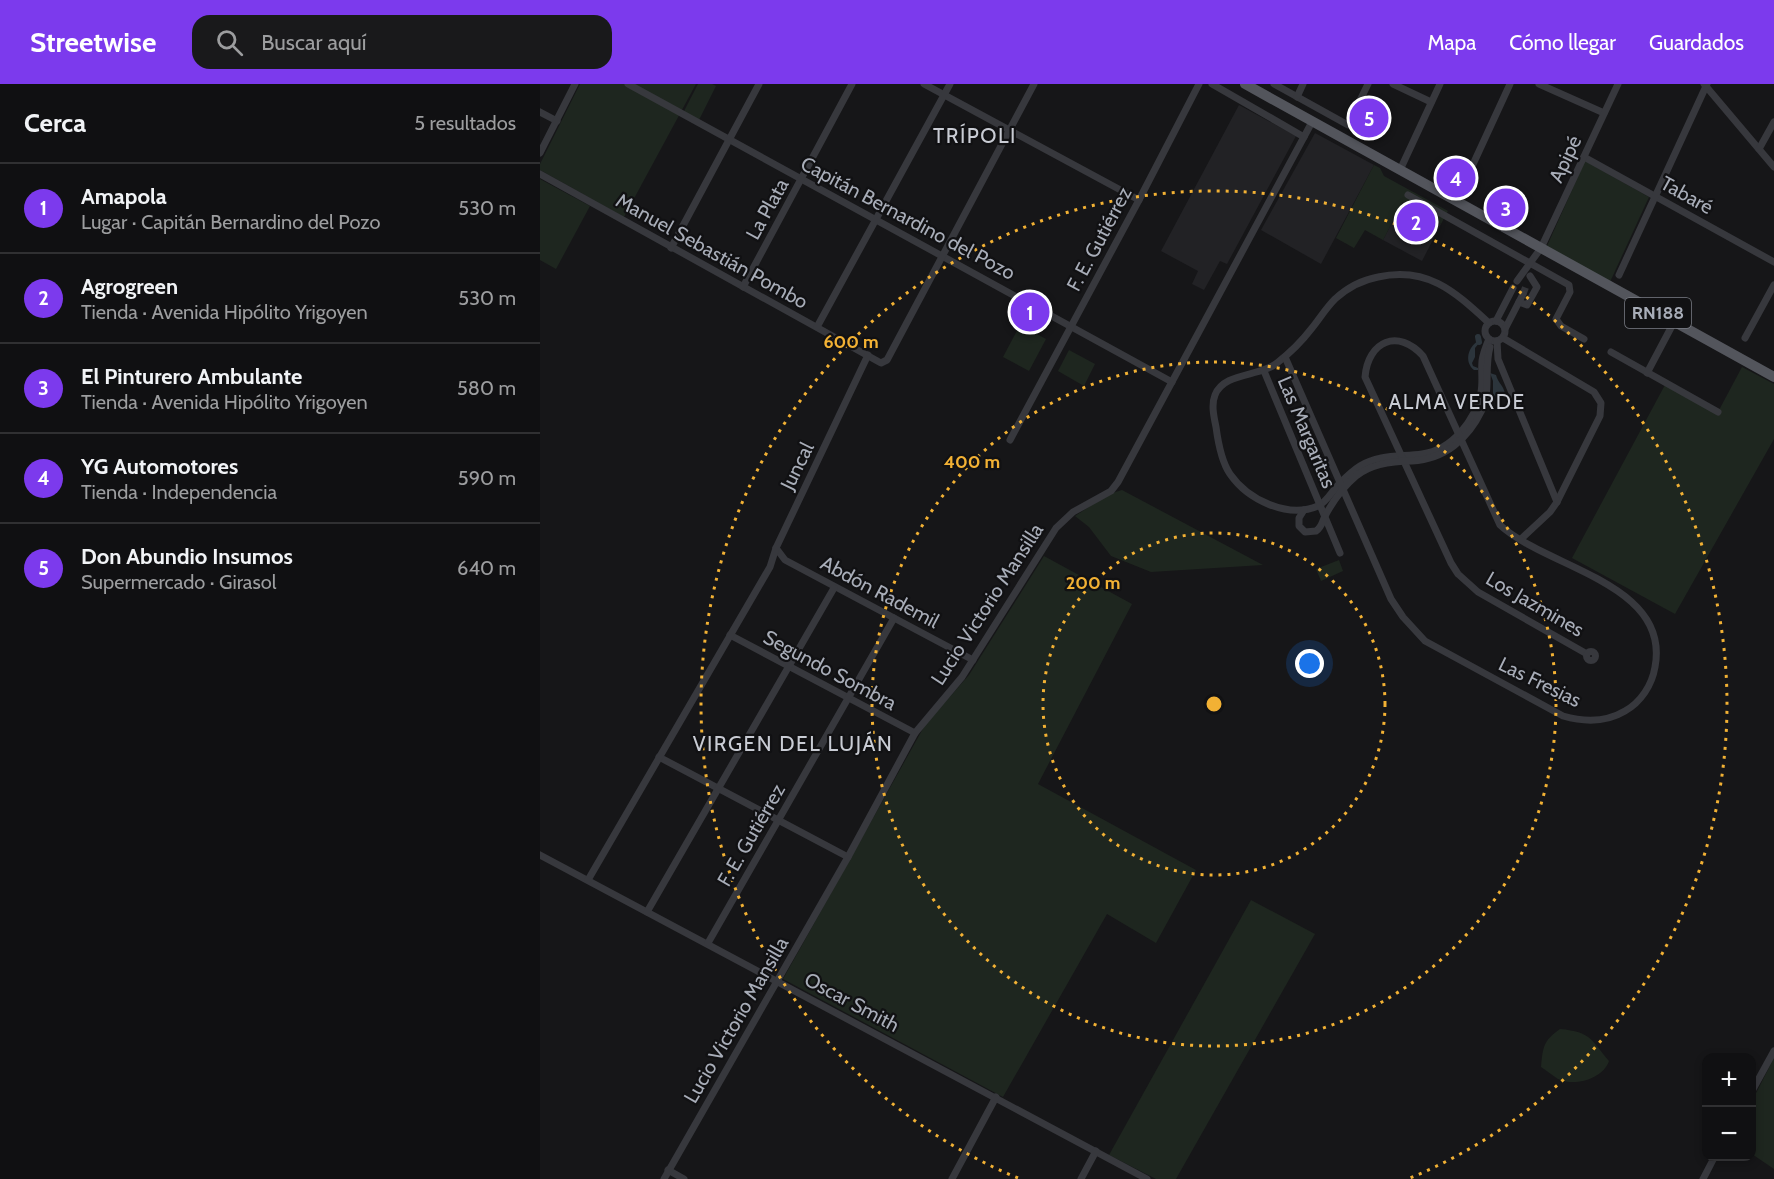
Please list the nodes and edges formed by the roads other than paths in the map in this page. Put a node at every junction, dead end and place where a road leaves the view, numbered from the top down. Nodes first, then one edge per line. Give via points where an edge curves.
1 (575, 84) edge
2 (628, 84) edge
3 (759, 84) edge
4 (852, 84) edge
5 (924, 84) edge
6 (950, 84) edge
7 (1034, 84) edge
8 (1199, 84) edge
9 (1212, 84) edge
10 (1245, 84) edge
11 (1274, 84) edge
12 (1303, 84) edge
13 (1368, 84) edge
14 (1393, 84) edge
15 (1440, 84) edge
16 (1510, 84) edge
17 (1539, 84) edge
18 (1618, 84) edge
19 (1705, 85) edge
20 (944, 95) junction
21 (1297, 97) junction
22 (1431, 102) junction
23 (540, 112) edge
24 (1604, 113) junction
25 (556, 121) junction
26 (1312, 122) junction
27 (1774, 122) edge
28 (1010, 130) junction
29 (1304, 137) junction
30 (729, 140) junction
31 (1758, 149) junction
32 (540, 153) edge
33 (1584, 157) junction
34 (1774, 167) edge
35 (1400, 170) junction
36 (540, 174) edge
37 (802, 180) junction
38 (1462, 186) dead end
39 (1655, 196) junction
40 (1139, 200) junction
41 (1408, 205) dead end
42 (1439, 212) junction
43 (876, 220) junction
44 (1434, 220) dead end
45 (671, 248) junction
46 (1541, 248) junction
47 (942, 255) junction
48 (1774, 262) edge
49 (1530, 263) junction
50 (1618, 274) dead end
51 (1530, 276) junction
52 (1774, 285) edge
53 (744, 287) junction
54 (1519, 302) junction
55 (1493, 322) junction
56 (1674, 322) junction
57 (1071, 325) junction
58 (817, 327) junction
59 (1505, 330) junction
60 (1745, 338) dead end
61 (1584, 339) dead end
62 (1495, 340) junction
63 (1611, 352) dead end
64 (868, 355) junction
65 (1285, 357) junction
66 (1264, 371) junction
67 (1647, 372) junction
68 (1774, 377) edge
69 (1172, 382) junction
70 (1718, 412) dead end
71 (1461, 437) junction
72 (1010, 440) dead end
73 (1402, 458) junction
74 (1340, 483) junction
75 (1343, 491) junction
76 (1557, 502) junction
77 (1320, 506) junction
78 (1308, 509) junction
79 (1324, 519) junction
80 (1521, 539) junction
81 (776, 548) junction
82 (1340, 553) dead end
83 (834, 588) junction
84 (894, 618) junction
85 (730, 636) junction
86 (1587, 654) dead end
87 (973, 660) junction
88 (790, 667) junction
89 (849, 698) junction
90 (915, 733) junction
91 (659, 757) junction
92 (719, 789) junction
93 (779, 822) junction
94 (540, 855) edge
95 (848, 857) junction
96 (588, 880) junction
97 (647, 912) junction
98 (708, 944) junction
99 (777, 981) junction
100 (1774, 1051) edge
101 (1756, 1084) edge
102 (996, 1097) junction
103 (1096, 1151) junction
104 (1712, 1161) edge
105 (668, 1170) junction
106 (664, 1179) edge
107 (684, 1179) edge
108 (952, 1179) edge
109 (1081, 1179) edge
110 (1147, 1179) edge
111 (1703, 1179) edge

1 - 25 street
2 - 30 street, Capitán Bernardino del Pozo
3 - 30 street
4 - 37 street, La Plata
5 - 20 street
6 - 20 street
7 - 28 street
8 - 40 street, F. E. Gutiérrez
9 - 29 street
10 - 26 main road, RN188
11 - 21 street
12 - 21 street
13 - 21 street via 1348,125
14 - 22 street
15 - 22 street
16 - 38 street
17 - 24 street
18 - 24 street, Apipé
19 - 31 street
19 - 39 street
20 - 28 street
20 - 43 street
22 - 35 street
23 - 25 street
24 - 33 street, Apipé
25 - 32 street
26 - 29 street, Lucio Victorio Mansilla
26 - 35 main road, RN188
27 - 31 street
28 - 40 street
28 - 47 street
29 - 69 street, Lucio Victorio Mansilla
30 - 37 street, Capitán Bernardino del Pozo
30 - 45 street
31 - 34 street
33 - 39 street, Tabaré
33 - 46 street, Apipé
35 - 46 main road, RN188
36 - 45 street, Manuel Sebastián Pombo
37 - 43 street, Capitán Bernardino del Pozo
37 - 53 street, La Plata
39 - 48 street, Tabaré
39 - 50 street
40 - 57 street, F. E. Gutiérrez
41 - 42 street via 1410,196
42 - 44 street
42 - 49 street
43 - 47 street, Capitán Bernardino del Pozo
43 - 58 street
45 - 53 street, Manuel Sebastián Pombo
46 - 49 street, Apipé
46 - 56 main road, RN188
47 - 57 street, Capitán Bernardino del Pozo
47 - 64 street via 887,360 881,363
49 - 51 street
49 - 55 street, Apipé
49 - 61 street via 1569,285 1570,292 1556,318 1561,326
51 - 54 street
51 - 54 street via 1538,287 1527,304
52 - 60 street
53 - 58 street, Manuel Sebastián Pombo
54 - 59 street
55 - 59 street via 1501,323
55 - 62 street via 1485,331
55 - 65 street via 1440,283 1396,273 1356,284 1335,299
56 - 67 street
56 - 68 main road, RN188
57 - 69 street, Capitán Bernardino del Pozo
57 - 72 street, F. E. Gutiérrez
58 - 64 street, Manuel Sebastián Pombo
59 - 62 street
62 - 71 street via 1487,358 1487,395 1482,410
62 - 76 street via 1498,359
62 - 76 street via 1594,392 1601,403 1600,417
63 - 67 street
64 - 81 street, Juncal
65 - 66 street
65 - 74 street, Las Margaritas
66 - 77 street, Las Margaritas
66 - 78 street via 1219,387 1213,410 1221,455 1229,472 1245,489 1287,511
67 - 70 street
69 - 87 street, Lucio Victorio Mansilla via 1118,482 1111,491 1073,512 1056,528
71 - 73 street via 1452,449 1428,459
71 - 73 street, Los Jazmines via 1423,356 1403,340 1391,340 1370,355 1365,377
71 - 80 street, Las Fresias via 1500,525
73 - 74 street via 1364,464
73 - 75 street via 1366,470
73 - 86 street, Los Jazmines via 1458,574 1478,592
74 - 75 street, Las Fresias
74 - 77 street
75 - 79 street
75 - 80 street, Las Fresias via 1391,599 1425,641 1563,716 1589,721 1624,712 1636,704 1654,671 1656,640 1643,612 1626,596
76 - 80 street
77 - 78 street
77 - 79 street
78 - 79 street via 1319,512
78 - 79 street via 1299,518 1299,526 1305,532 1316,531
79 - 82 street
81 - 83 street, Abdón Rademil via 785,560
81 - 85 street, Juncal via 770,567
83 - 84 street, Abdón Rademil
83 - 88 street
84 - 87 street, Abdón Rademil
84 - 89 street, F. E. Gutiérrez
85 - 88 street, Segundo Sombra
85 - 91 street, Juncal
87 - 90 street, Lucio Victorio Mansilla
88 - 89 street, Segundo Sombra
88 - 92 street
89 - 90 street, Segundo Sombra
89 - 93 street, F. E. Gutiérrez
90 - 95 street, Lucio Victorio Mansilla
91 - 92 street
91 - 96 street, Juncal
92 - 93 street
92 - 97 street
93 - 95 street
93 - 98 street, F. E. Gutiérrez
94 - 96 street, Oscar Smith
95 - 99 street, Lucio Victorio Mansilla
96 - 97 street, Oscar Smith
97 - 98 street, Oscar Smith
98 - 99 street, Oscar Smith
99 - 102 street, Oscar Smith
99 - 105 street, Lucio Victorio Mansilla
100 - 101 street
102 - 103 street, Oscar Smith
102 - 108 street
103 - 109 street
103 - 110 street, Oscar Smith
104 - 111 street
105 - 106 street, Lucio Victorio Mansilla
105 - 107 street

